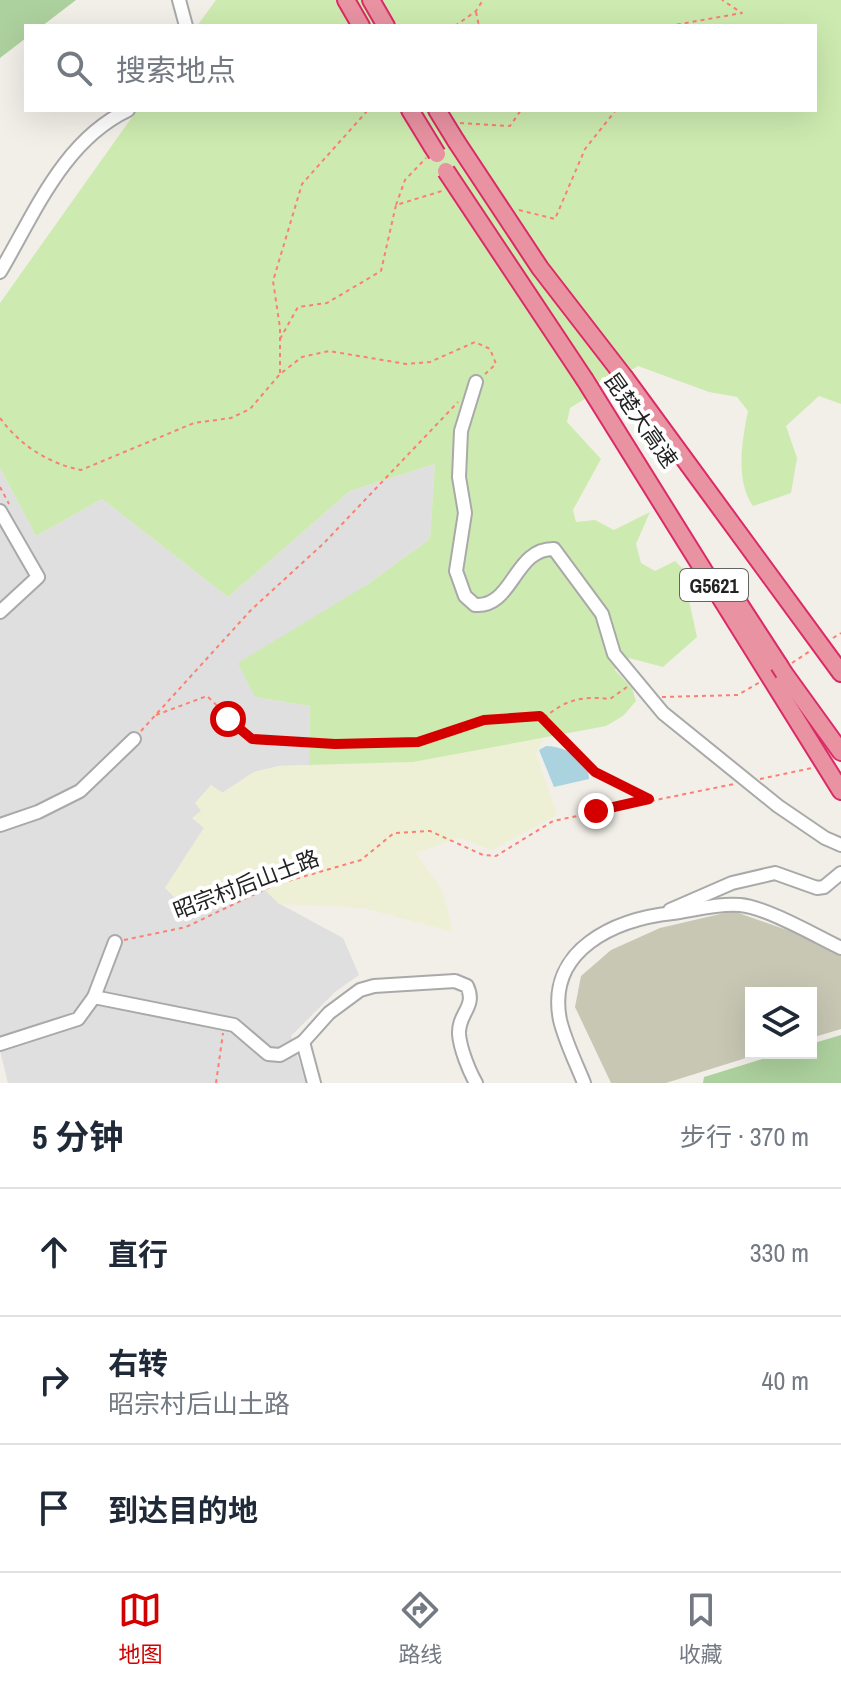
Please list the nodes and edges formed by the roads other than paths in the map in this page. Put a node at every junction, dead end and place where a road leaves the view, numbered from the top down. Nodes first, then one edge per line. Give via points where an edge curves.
1 (179, 0) edge
2 (346, 0) edge
3 (371, 0) edge
4 (185, 24) edge
5 (360, 24) edge
6 (385, 24) edge
7 (125, 112) edge
8 (411, 112) edge
9 (439, 112) edge
10 (0, 272) edge
11 (585, 380) junction
12 (476, 382) road end
13 (0, 511) edge
14 (0, 612) edge
15 (841, 673) edge
16 (134, 739) road end
17 (841, 752) edge
18 (841, 791) edge
19 (0, 825) edge
20 (841, 845) edge
21 (841, 873) edge
22 (664, 914) junction
23 (115, 942) road end
24 (841, 948) edge
25 (94, 997) junction
26 (303, 1042) junction
27 (0, 1044) edge
28 (314, 1083) edge
29 (476, 1083) edge
30 (584, 1083) edge

1 - 4 street
2 - 5 highway
3 - 6 highway
7 - 10 street via 88,135 43,194
8 - 11 highway, 昆楚大高速 / G5621, bridge via 431,153
9 - 15 highway, 昆楚大高速 / G5621, bridge via 540,268
11 - 17 highway, 昆楚大高速 / G5621
11 - 18 highway, G5621
12 - 20 street via 461,431 459,477 465,513 456,571 465,596 475,605 488,603 501,595 529,556 554,549 602,614 614,654 649,697 778,806
13 - 14 street via 38,577
16 - 19 street via 80,791
21 - 22 street via 817,888 775,873 732,883
22 - 24 street via 741,905
22 - 30 street via 619,923 576,955 565,971 560,1018
23 - 25 street
25 - 26 street via 234,1025 268,1054 280,1055
25 - 27 street via 78,1019
26 - 28 street
26 - 29 street via 360,990 455,981 467,986 472,996 459,1035

